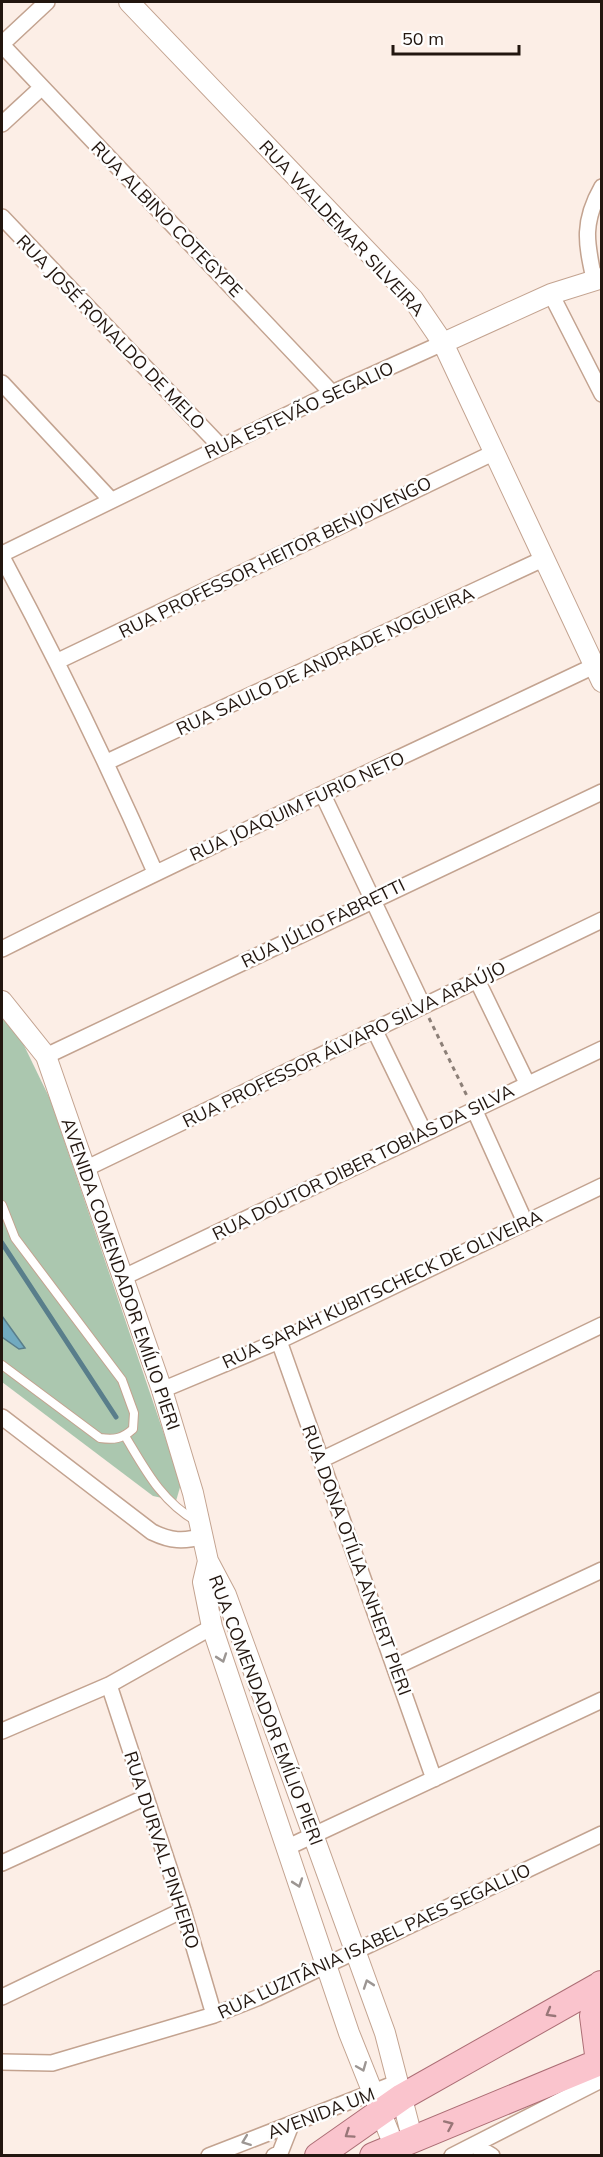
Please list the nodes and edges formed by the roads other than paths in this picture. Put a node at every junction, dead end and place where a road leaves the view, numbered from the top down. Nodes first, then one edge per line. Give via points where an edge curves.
1 (47, 2) edge
2 (129, 2) edge
3 (2, 45) edge
4 (41, 88) junction
5 (2, 124) edge
6 (602, 187) edge
7 (2, 217) edge
8 (598, 278) edge
9 (551, 294) junction
10 (443, 343) junction
11 (2, 382) edge
12 (332, 393) junction
13 (602, 394) edge
14 (221, 447) junction
15 (493, 453) junction
16 (111, 500) junction
17 (2, 556) edge
18 (543, 559) junction
19 (58, 661) junction
20 (598, 674) edge
21 (107, 762) junction
22 (602, 792) edge
23 (323, 795) junction
24 (155, 872) junction
25 (373, 899) junction
26 (602, 920) edge
27 (2, 949) edge
28 (477, 980) junction
29 (2, 1001) edge
30 (423, 1006) junction
31 (374, 1029) junction
32 (602, 1049) edge
33 (46, 1056) junction
34 (527, 1083) junction
35 (474, 1109) junction
36 (424, 1132) junction
37 (87, 1168) junction
38 (602, 1185) edge
39 (2, 1205) edge
40 (525, 1222) junction
41 (124, 1277) junction
42 (602, 1325) edge
43 (279, 1341) junction
44 (2, 1365) edge
45 (162, 1390) junction
46 (2, 1417) edge
47 (125, 1436) junction
48 (321, 1460) junction
49 (203, 1530) junction
50 (208, 1561) junction
51 (602, 1570) edge
52 (212, 1627) junction
53 (395, 1667) junction
54 (109, 1685) junction
55 (602, 1700) edge
56 (2, 1730) edge
57 (434, 1779) junction
58 (144, 1798) junction
59 (602, 1834) edge
60 (315, 1836) junction
61 (286, 1848) junction
62 (2, 1863) edge
63 (183, 1910) junction
64 (357, 1951) junction
65 (326, 1965) junction
66 (601, 1984) edge
67 (2, 1997) edge
68 (214, 2015) junction
69 (2, 2062) edge
70 (600, 2072) edge
71 (400, 2090) junction
72 (377, 2103) junction
73 (291, 2124) junction
74 (474, 2145) junction
75 (394, 2148) edge
76 (209, 2156) edge
77 (274, 2156) edge
78 (318, 2156) edge
79 (452, 2156) edge
80 (492, 2156) edge

1 - 3 street
2 - 10 street, RUA WALDEMAR SILVEIRA via 381,265 412,299
3 - 4 street, RUA ALBINO COTEGYPE
4 - 5 street
4 - 12 street, RUA ALBINO COTEGYPE
6 - 8 street via 587,222 586,242
7 - 14 street, RUA JOSÉ RONALDO DE MELO
8 - 9 street, RUA ESTEVÃO SEGALIO
9 - 10 street, RUA ESTEVÃO SEGALIO
9 - 13 street
10 - 12 street, RUA ESTEVÃO SEGALIO
10 - 15 street, RUA WALDEMAR SILVEIRA
11 - 16 street
12 - 14 street, RUA ESTEVÃO SEGALIO
14 - 16 street, RUA ESTEVÃO SEGALIO
15 - 18 street, RUA WALDEMAR SILVEIRA
15 - 19 street, RUA PROFESSOR HEITOR BENJOVENGO
16 - 17 street, RUA ESTEVÃO SEGALIO
17 - 19 street
18 - 20 street, RUA WALDEMAR SILVEIRA
18 - 21 street, RUA SAULO DE ANDRADE NOGUEIRA
19 - 21 street
20 - 23 street, RUA JOAQUIM FURIO NETO
21 - 24 street
22 - 25 street, RUA JÚLIO FABRETTI
23 - 24 street, RUA JOAQUIM FURIO NETO
23 - 25 street
24 - 27 street, RUA JOAQUIM FURIO NETO
25 - 30 street
25 - 33 street, RUA JÚLIO FABRETTI
26 - 28 street, RUA PROFESSOR ÁLVARO SILVA ARAÚJO
28 - 30 street, RUA PROFESSOR ÁLVARO SILVA ARAÚJO
28 - 34 street
29 - 33 street, AVENIDA COMENDADOR EMÍLIO PIERI
30 - 31 street, RUA PROFESSOR ÁLVARO SILVA ARAÚJO
31 - 36 street
31 - 37 street, RUA PROFESSOR ÁLVARO SILVA ARAÚJO
32 - 34 street, RUA DOUTOR DIBER TOBIAS DA SILVA
33 - 37 street, AVENIDA COMENDADOR EMÍLIO PIERI
34 - 35 street, RUA DOUTOR DIBER TOBIAS DA SILVA
35 - 36 street, RUA DOUTOR DIBER TOBIAS DA SILVA
35 - 40 street
36 - 41 street, RUA DOUTOR DIBER TOBIAS DA SILVA
37 - 41 street, AVENIDA COMENDADOR EMÍLIO PIERI
38 - 40 street, RUA SARAH KUBITSCHECK DE OLIVEIRA
39 - 47 lane via 15,1238 122,1380 134,1413 133,1429
40 - 43 street, RUA SARAH KUBITSCHECK DE OLIVEIRA
41 - 45 street, AVENIDA COMENDADOR EMÍLIO PIERI
42 - 48 street
43 - 45 street, RUA SARAH KUBITSCHECK DE OLIVEIRA
43 - 48 street, RUA DONA OTÍLIA ANHERT PIERI
44 - 47 lane via 100,1438 113,1440
45 - 49 street, AVENIDA COMENDADOR EMÍLIO PIERI
46 - 49 street via 152,1532 168,1540 185,1541
47 - 49 lane via 159,1491
48 - 53 street, RUA DONA OTÍLIA ANHERT PIERI
49 - 50 street, AVENIDA COMENDADOR EMÍLIO PIERI
50 - 52 street, RUA COMENDADOR EMÍLIO PIERI via 203,1582
50 - 60 street, RUA COMENDADOR EMÍLIO PIERI via 226,1595
51 - 53 street
52 - 54 street
52 -> 61 street, RUA COMENDADOR EMÍLIO PIERI
53 - 57 street, RUA DONA OTÍLIA ANHERT PIERI
54 - 56 street
54 - 58 street, RUA DURVAL PINHEIRO
55 - 57 street
57 - 60 street
58 - 62 street
58 - 63 street, RUA DURVAL PINHEIRO
59 - 64 street, RUA LUZITÂNIA ISABEL PAES SEGALLIO
60 - 61 street
60 - 64 street, RUA COMENDADOR EMÍLIO PIERI
61 -> 65 street, RUA COMENDADOR EMÍLIO PIERI
63 - 67 street
63 - 68 street, RUA DURVAL PINHEIRO
64 - 65 street, RUA LUZITÂNIA ISABEL PAES SEGALLIO
71 -> 64 street, RUA COMENDADOR EMÍLIO PIERI
65 - 68 street, RUA LUZITÂNIA ISABEL PAES SEGALLIO
65 -> 72 street, RUA COMENDADOR EMÍLIO PIERI
66 - 70 main road via 593,2016
66 -> 71 main road
68 - 69 street, RUA LUZITÂNIA ISABEL PAES SEGALLIO via 52,2063
70 - 74 street
75 -> 70 main road via 500,2102
71 - 72 main road
71 - 75 street, RUA COMENDADOR EMÍLIO PIERI
72 - 73 street, AVENIDA UM
72 - 75 street, RUA COMENDADOR EMÍLIO PIERI
72 -> 78 main road
73 -> 76 street, AVENIDA UM
73 - 77 street via 280,2153
74 - 79 street
74 - 80 street

